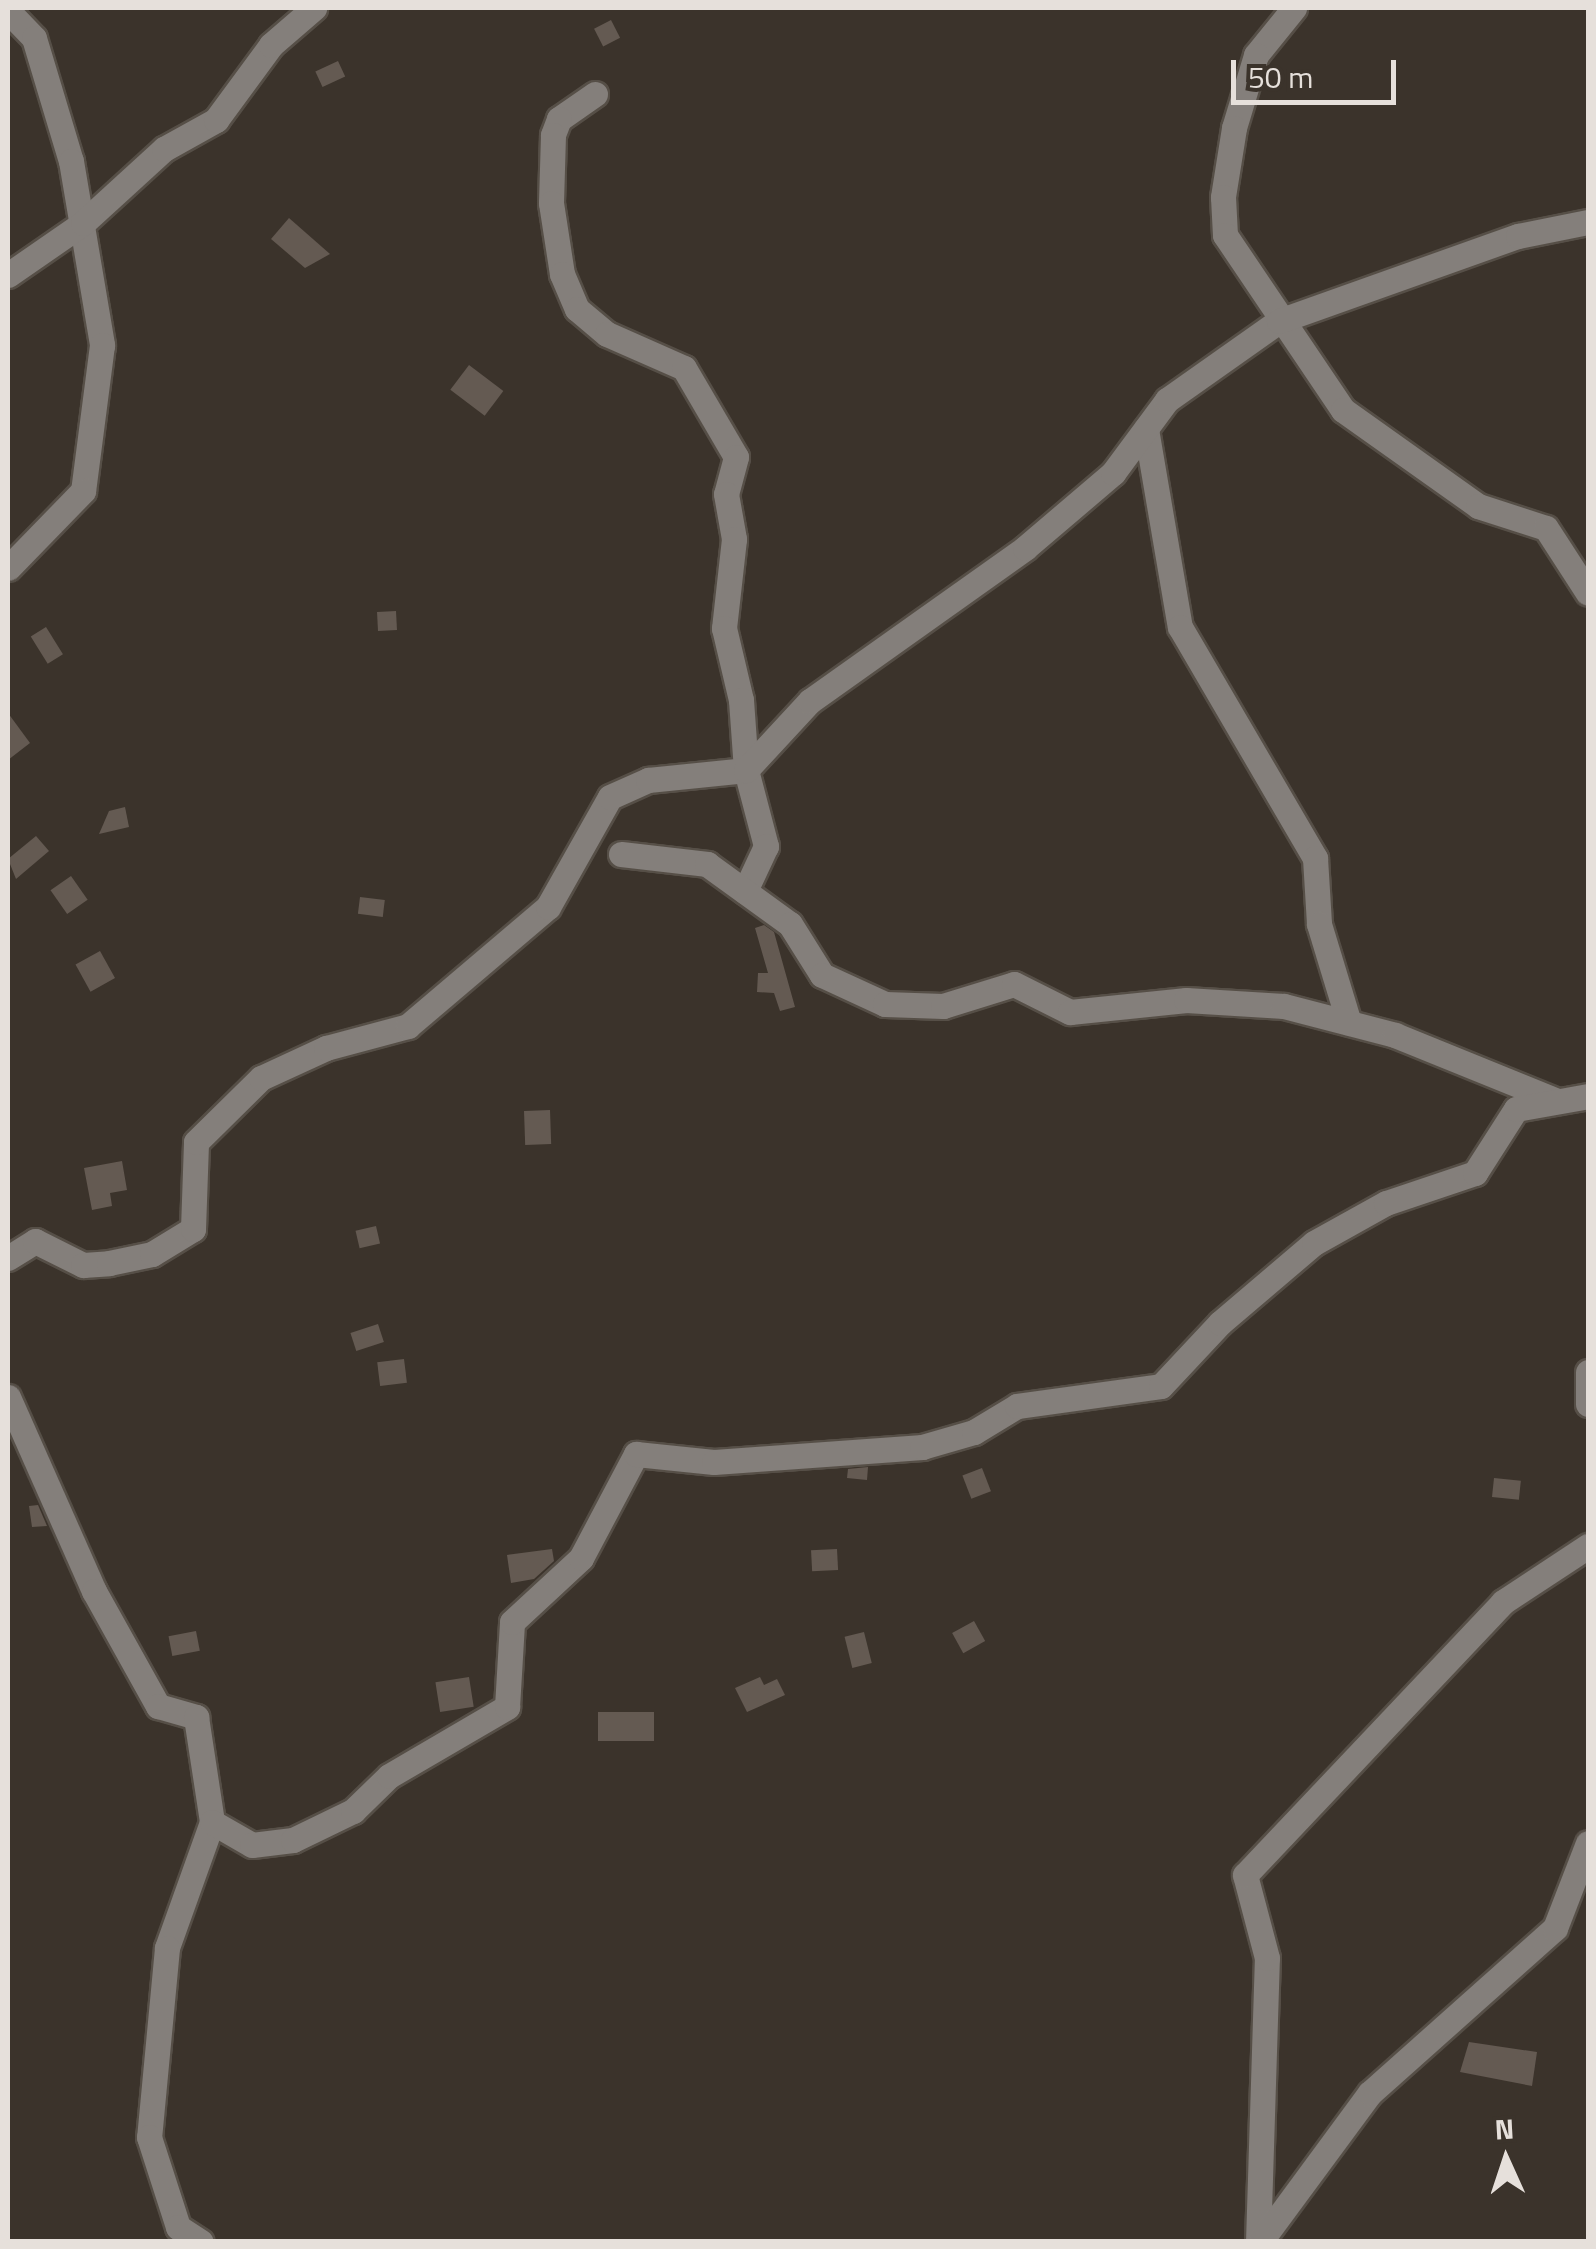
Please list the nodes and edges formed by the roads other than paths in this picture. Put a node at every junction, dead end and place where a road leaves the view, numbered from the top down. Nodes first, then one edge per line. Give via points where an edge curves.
1 (314, 8) edge
2 (1294, 8) edge
3 (8, 11) edge
4 (595, 94) dead end
5 (1588, 222) edge
6 (83, 223) junction
7 (8, 275) edge
8 (1278, 321) junction
9 (1146, 429) junction
10 (8, 568) edge
11 (1588, 593) edge
12 (746, 770) junction
13 (621, 854) dead end
14 (745, 891) junction
15 (1349, 1024) junction
16 (1588, 1096) edge
17 (1556, 1101) junction
18 (8, 1258) edge
19 (1588, 1372) edge
20 (8, 1397) edge
21 (1588, 1404) edge
22 (1588, 1546) edge
23 (212, 1822) junction
24 (1588, 1843) edge
25 (201, 2242) edge
26 (1259, 2242) edge

1 - 6 street via 271,45 216,120 164,149
2 - 8 street via 1256,55 1223,197 1225,235
3 - 6 street via 34,38
4 - 12 street via 559,119 552,135 551,204 562,274 577,309 606,334 684,368 736,457 726,494 734,538 724,628 741,700
5 - 8 street via 1484,247
6 - 7 street
6 - 10 street via 102,345 83,490
8 - 9 street via 1167,400
8 - 11 street via 1344,410 1478,506 1546,528
9 - 12 street via 1114,473 925,623 810,701
9 - 15 street via 1180,627 1315,858 1319,924
12 - 14 street via 766,846
12 - 18 street via 648,780 610,798 548,907 477,971 408,1026 326,1048 261,1078 196,1142 192,1229 152,1254 109,1263 83,1265 34,1241
13 - 14 street via 707,864
14 - 15 street via 790,924 822,975 885,1004 942,1006 1014,984 1070,1012 1186,1000 1284,1006
15 - 17 street
16 - 17 street
17 - 23 street via 1516,1108 1475,1173 1386,1203 1314,1243 1220,1323 1161,1386 1017,1406 974,1432 922,1446 714,1462 636,1454 581,1558 512,1622 506,1708 389,1776 353,1810 293,1840 252,1845
19 - 21 street
20 - 23 street via 94,1591 158,1706 196,1717
22 - 26 street via 1502,1602 1244,1875 1267,1958
23 - 25 street via 167,1948 148,2137 178,2227
24 - 26 street via 1555,1928 1370,2094

